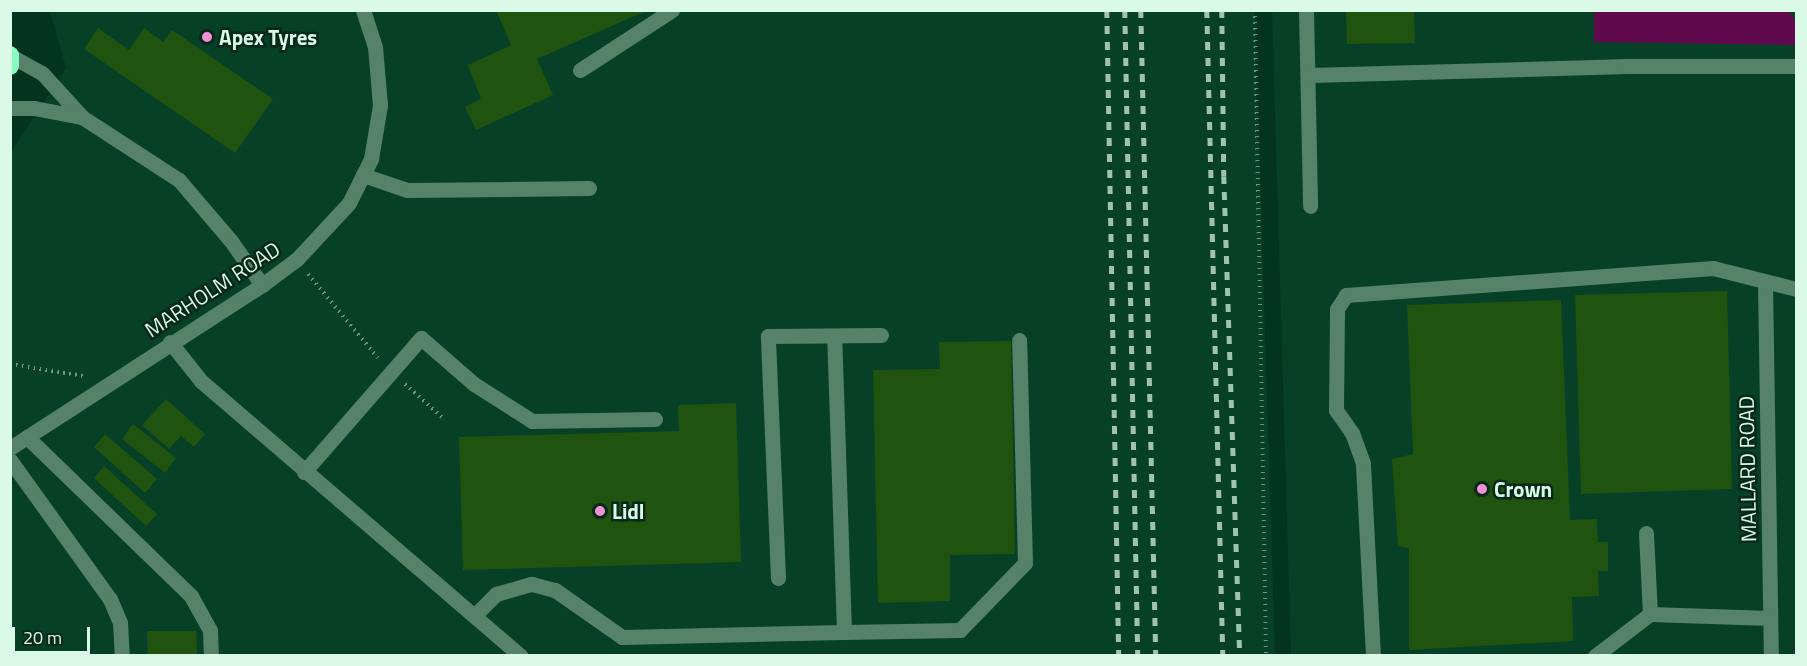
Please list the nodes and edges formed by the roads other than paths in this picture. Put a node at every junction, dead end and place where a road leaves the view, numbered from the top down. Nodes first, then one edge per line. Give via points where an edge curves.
1 (363, 10) edge
2 (672, 10) edge
3 (1306, 10) edge
4 (11, 55) edge
5 (10, 66) edge
6 (1797, 66) edge
7 (580, 70) dead end
8 (1310, 75) junction
9 (10, 108) edge
10 (82, 117) junction
11 (363, 175) junction
12 (589, 188) dead end
13 (1310, 206) dead end
14 (1765, 282) junction
15 (262, 285) junction
16 (1797, 289) edge
17 (881, 335) dead end
18 (834, 337) junction
19 (1019, 340) dead end
20 (170, 342) junction
21 (655, 419) dead end
22 (27, 437) junction
23 (10, 448) edge
24 (10, 460) edge
25 (304, 472) junction
26 (1646, 533) dead end
27 (778, 578) dead end
28 (1650, 614) junction
29 (475, 615) junction
30 (1770, 618) junction
31 (844, 632) junction
32 (517, 651) edge
33 (122, 656) edge
34 (211, 656) edge
35 (1372, 656) edge
36 (1595, 656) edge
37 (1771, 656) edge

1 - 11 street, MARHOLM ROAD via 375,47 380,105 371,159
2 - 7 street
3 - 8 street
4 - 5 highway
4 - 10 street via 42,73
6 - 8 street via 1628,66
8 - 13 street
9 - 10 street
10 - 15 street via 179,180
11 - 12 street via 407,190
11 - 15 street, MARHOLM ROAD via 349,203 297,259
14 - 16 street
14 - 30 street, MALLARD ROAD
14 - 35 street via 1713,268 1346,295 1337,309 1336,410 1352,433 1363,463
15 - 20 street, MARHOLM ROAD
17 - 18 street
18 - 27 street via 768,336
18 - 31 street
19 - 31 street via 1025,563 960,630
20 - 22 street, MARHOLM ROAD
20 - 25 street via 201,381
21 - 25 street via 532,421 474,384 421,338
22 - 23 street, MARHOLM ROAD
22 - 34 street via 191,596 210,630
24 - 33 street via 110,599 120,622
25 - 29 street
26 - 28 street
28 - 30 street
28 - 36 street
29 - 31 street via 496,594 532,584 555,590 622,637
29 - 32 street
30 - 37 street, MALLARD ROAD

